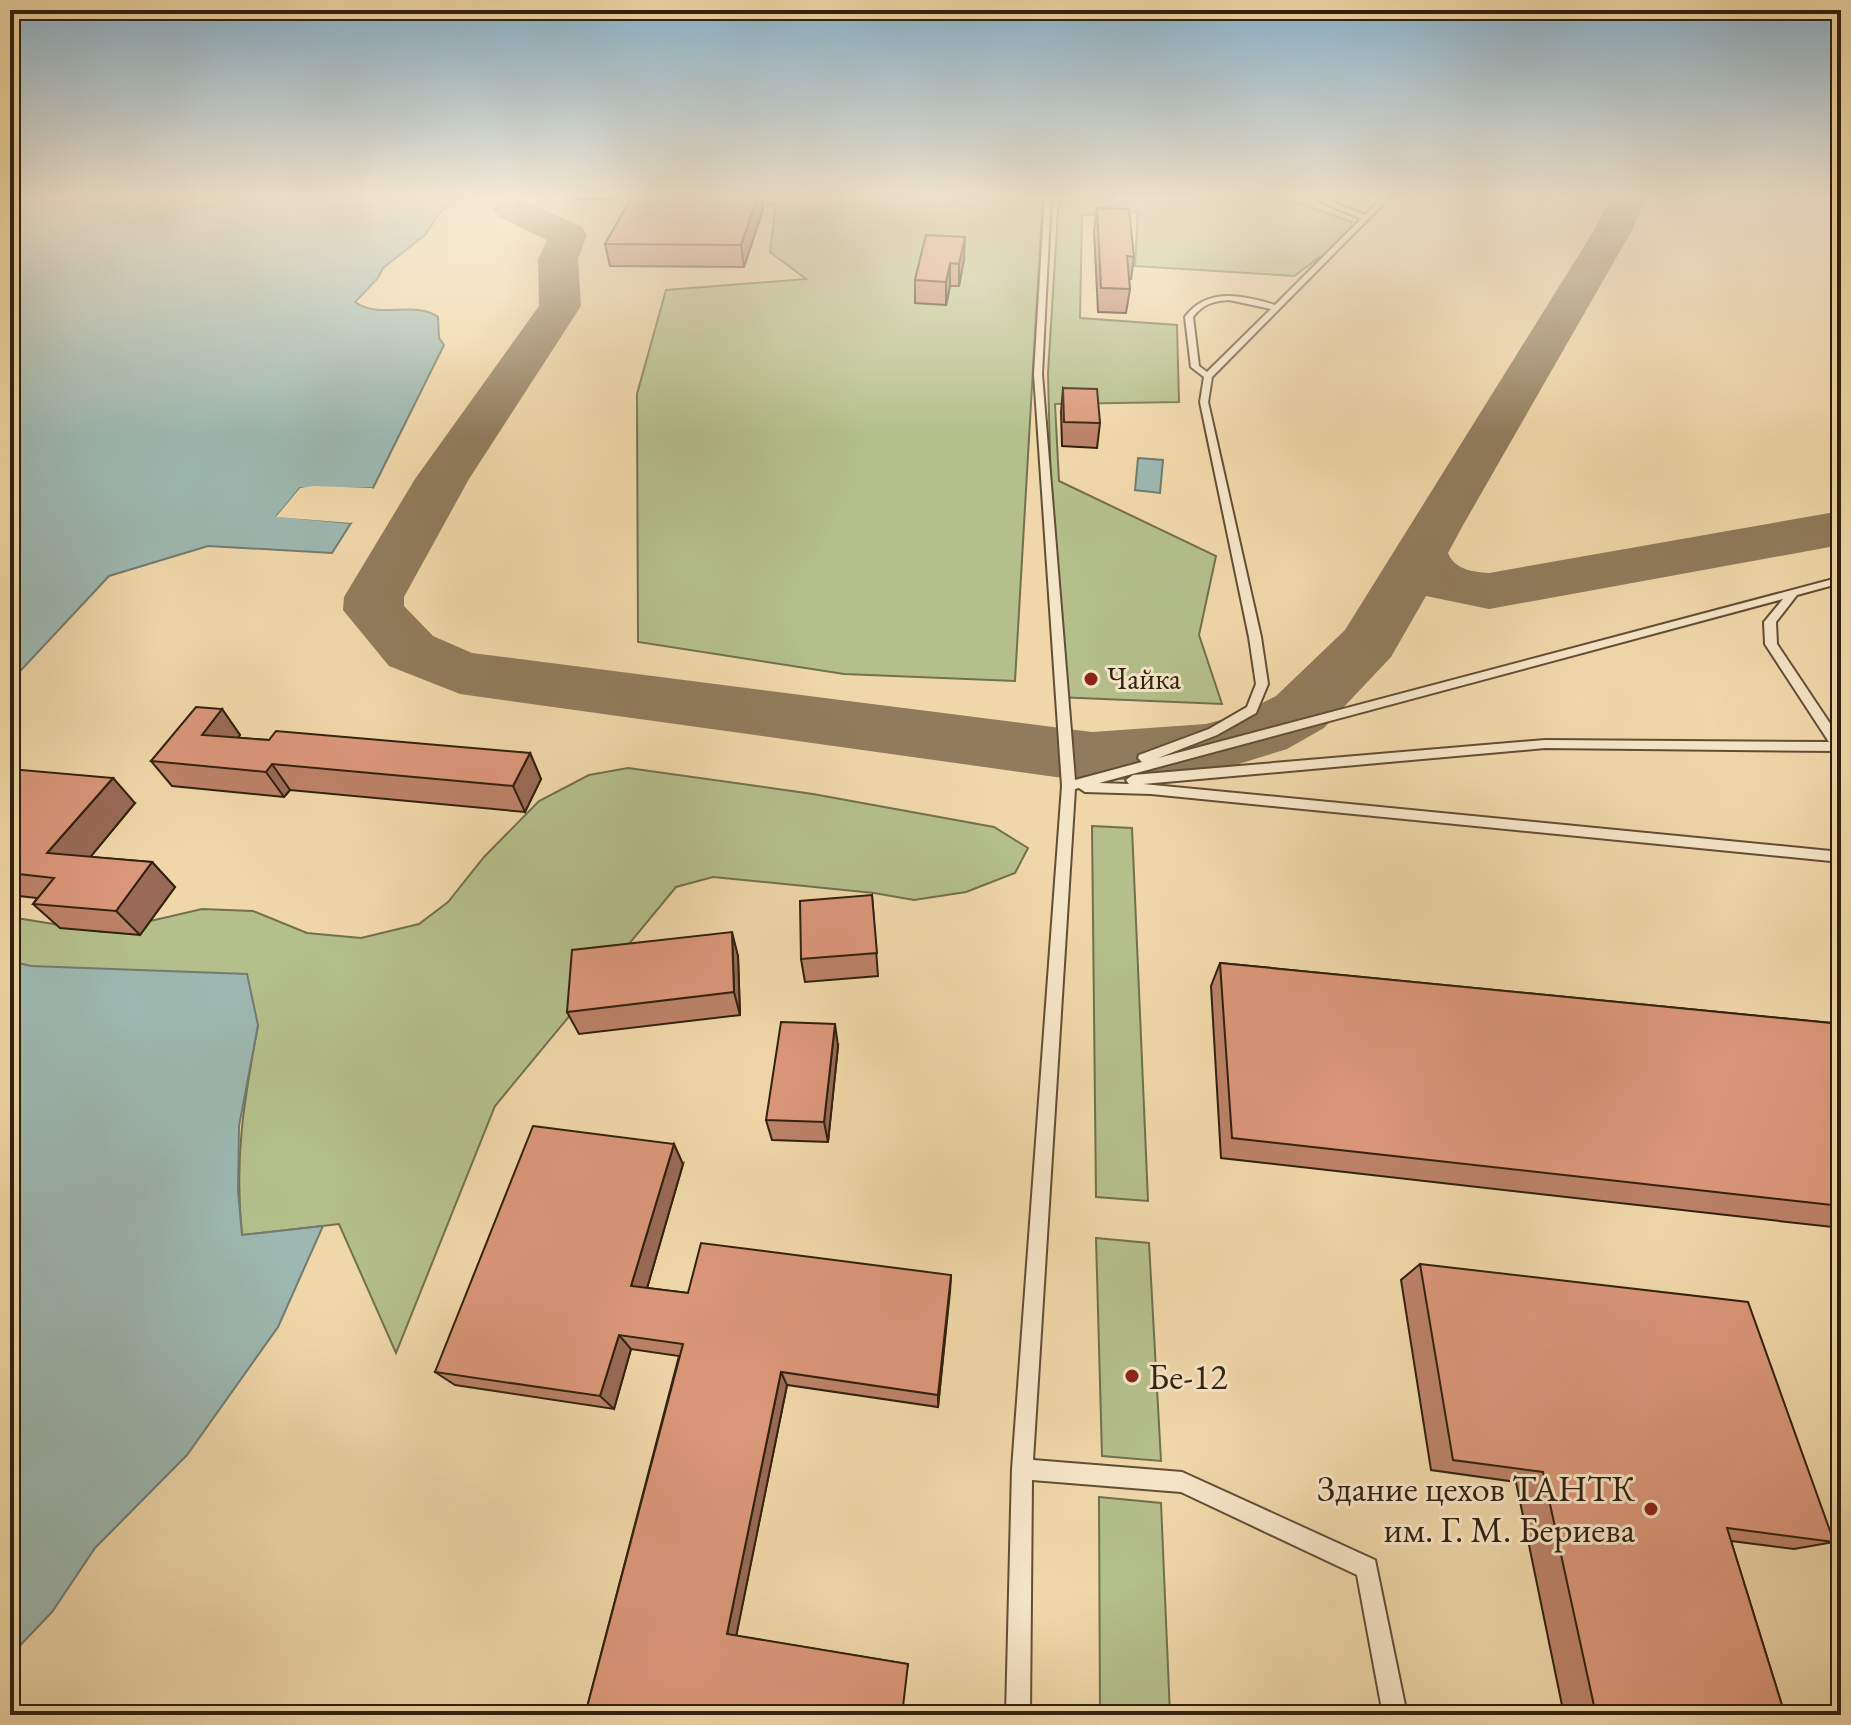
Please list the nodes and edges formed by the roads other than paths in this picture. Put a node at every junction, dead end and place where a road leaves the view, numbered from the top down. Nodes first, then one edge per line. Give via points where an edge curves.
1 (1044, 276) edge
2 (1308, 276) edge
3 (1276, 308) junction
4 (1208, 376) junction
5 (1841, 580) edge
6 (1795, 592) junction
7 (1840, 748) edge
8 (1069, 786) junction
9 (1841, 857) edge
10 (1022, 1469) junction
11 (1018, 1715) edge
12 (1395, 1715) edge

1 - 8 lane via 1038,374
2 - 3 lane
3 - 4 lane
3 - 4 lane via 1231,298 1213,299 1193,310 1189,317 1195,367
4 - 8 lane via 1204,402 1262,684 1252,710 1213,732
5 - 6 lane
6 - 7 lane via 1770,622 1771,644
6 - 8 lane
7 - 8 lane via 1545,744
8 - 9 lane via 1151,789
8 - 10 lane
10 - 11 lane
10 - 12 lane via 1182,1482 1367,1568

